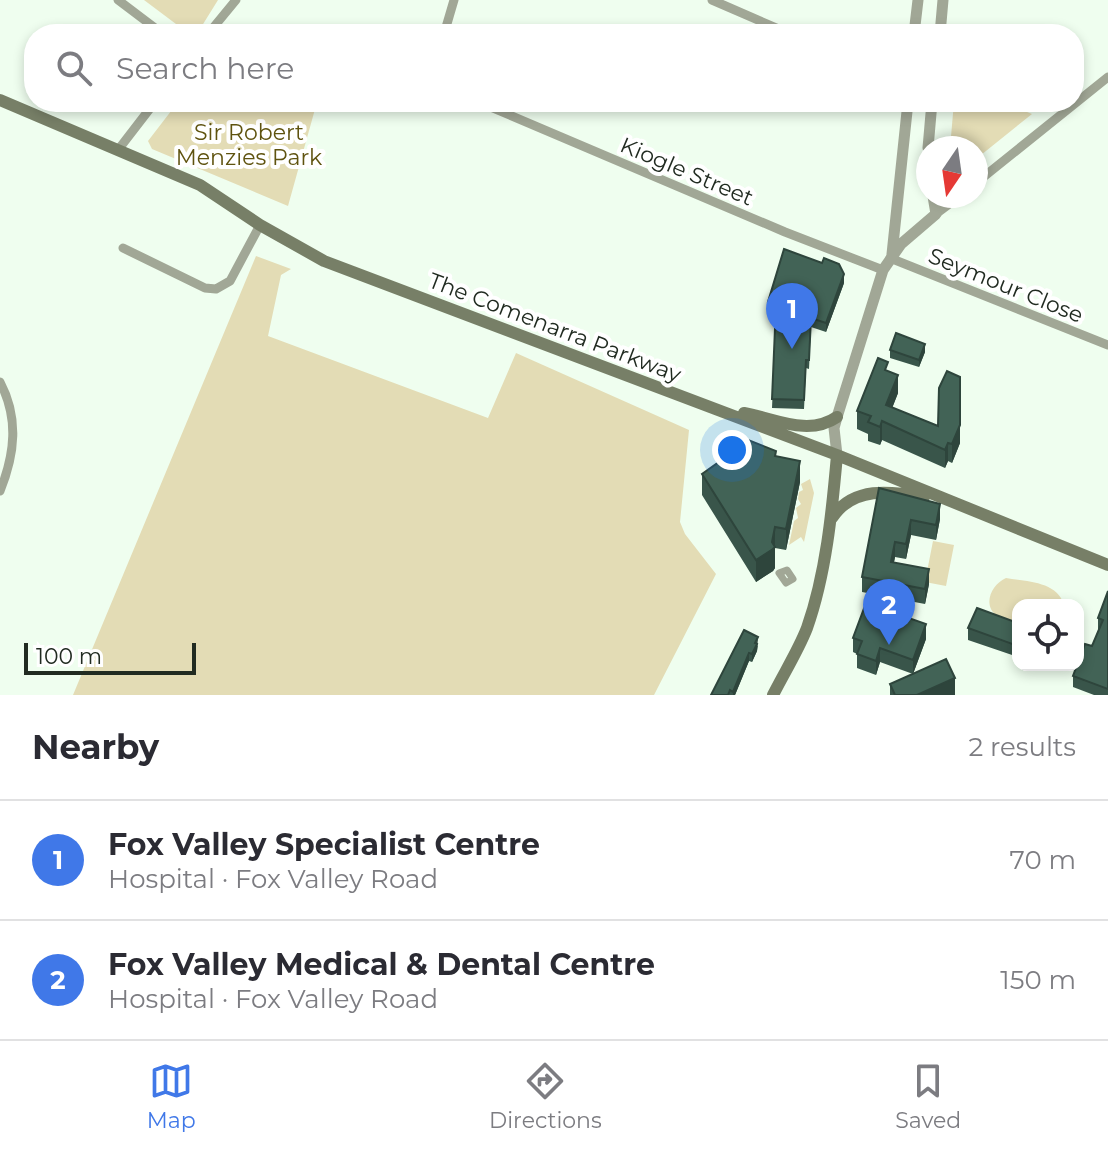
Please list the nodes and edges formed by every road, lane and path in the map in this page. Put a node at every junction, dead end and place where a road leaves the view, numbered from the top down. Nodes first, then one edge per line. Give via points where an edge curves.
1 (118, 0) edge
2 (236, 0) edge
3 (454, 0) edge
4 (712, 0) edge
5 (918, 0) edge
6 (943, 0) edge
7 (150, 24) edge
8 (216, 24) edge
9 (447, 24) edge
10 (767, 24) edge
11 (915, 24) edge
12 (941, 24) edge
13 (1108, 77) edge
14 (1084, 96) edge
15 (0, 100) edge
16 (24, 110) edge
17 (28, 112) edge
18 (147, 112) edge
19 (503, 112) edge
20 (907, 112) edge
21 (931, 112) edge
22 (1064, 112) edge
23 (929, 136) edge
24 (118, 150) junction
25 (988, 173) edge
26 (935, 208) edge
27 (944, 208) edge
28 (936, 214) junction
29 (260, 225) junction
30 (123, 248) dead end
31 (891, 257) junction
32 (883, 270) junction
33 (1108, 345) edge
34 (0, 382) edge
35 (716, 408) junction
36 (837, 417) junction
37 (837, 455) junction
38 (0, 491) edge
39 (948, 501) junction
40 (830, 521) junction
41 (1108, 565) edge
42 (773, 695) edge

1 - 7 street
2 - 8 street
3 - 9 street
4 - 10 street
5 - 11 street
6 - 12 street
13 - 14 street
15 - 16 main road, The Comenarra Parkway
17 - 24 main road, The Comenarra Parkway
18 - 24 street
19 - 32 street, Kiogle Street
20 - 31 street
21 - 23 street
22 - 25 street
24 - 29 main road, The Comenarra Parkway via 200,185
26 - 28 street
27 - 28 street
28 - 31 street
29 - 30 street via 230,281 216,289
29 - 35 main road, The Comenarra Parkway via 324,261
31 - 32 street
31 - 33 street, Seymour Close
32 - 36 street
34 - 38 street via 10,401 14,437
35 - 36 main road via 796,425 824,424
35 - 37 main road, The Comenarra Parkway
36 - 37 street
37 - 39 main road, The Comenarra Parkway
37 - 40 main road
39 - 40 main road via 870,493 846,501
39 - 41 main road, The Comenarra Parkway
40 - 42 main road via 811,614

